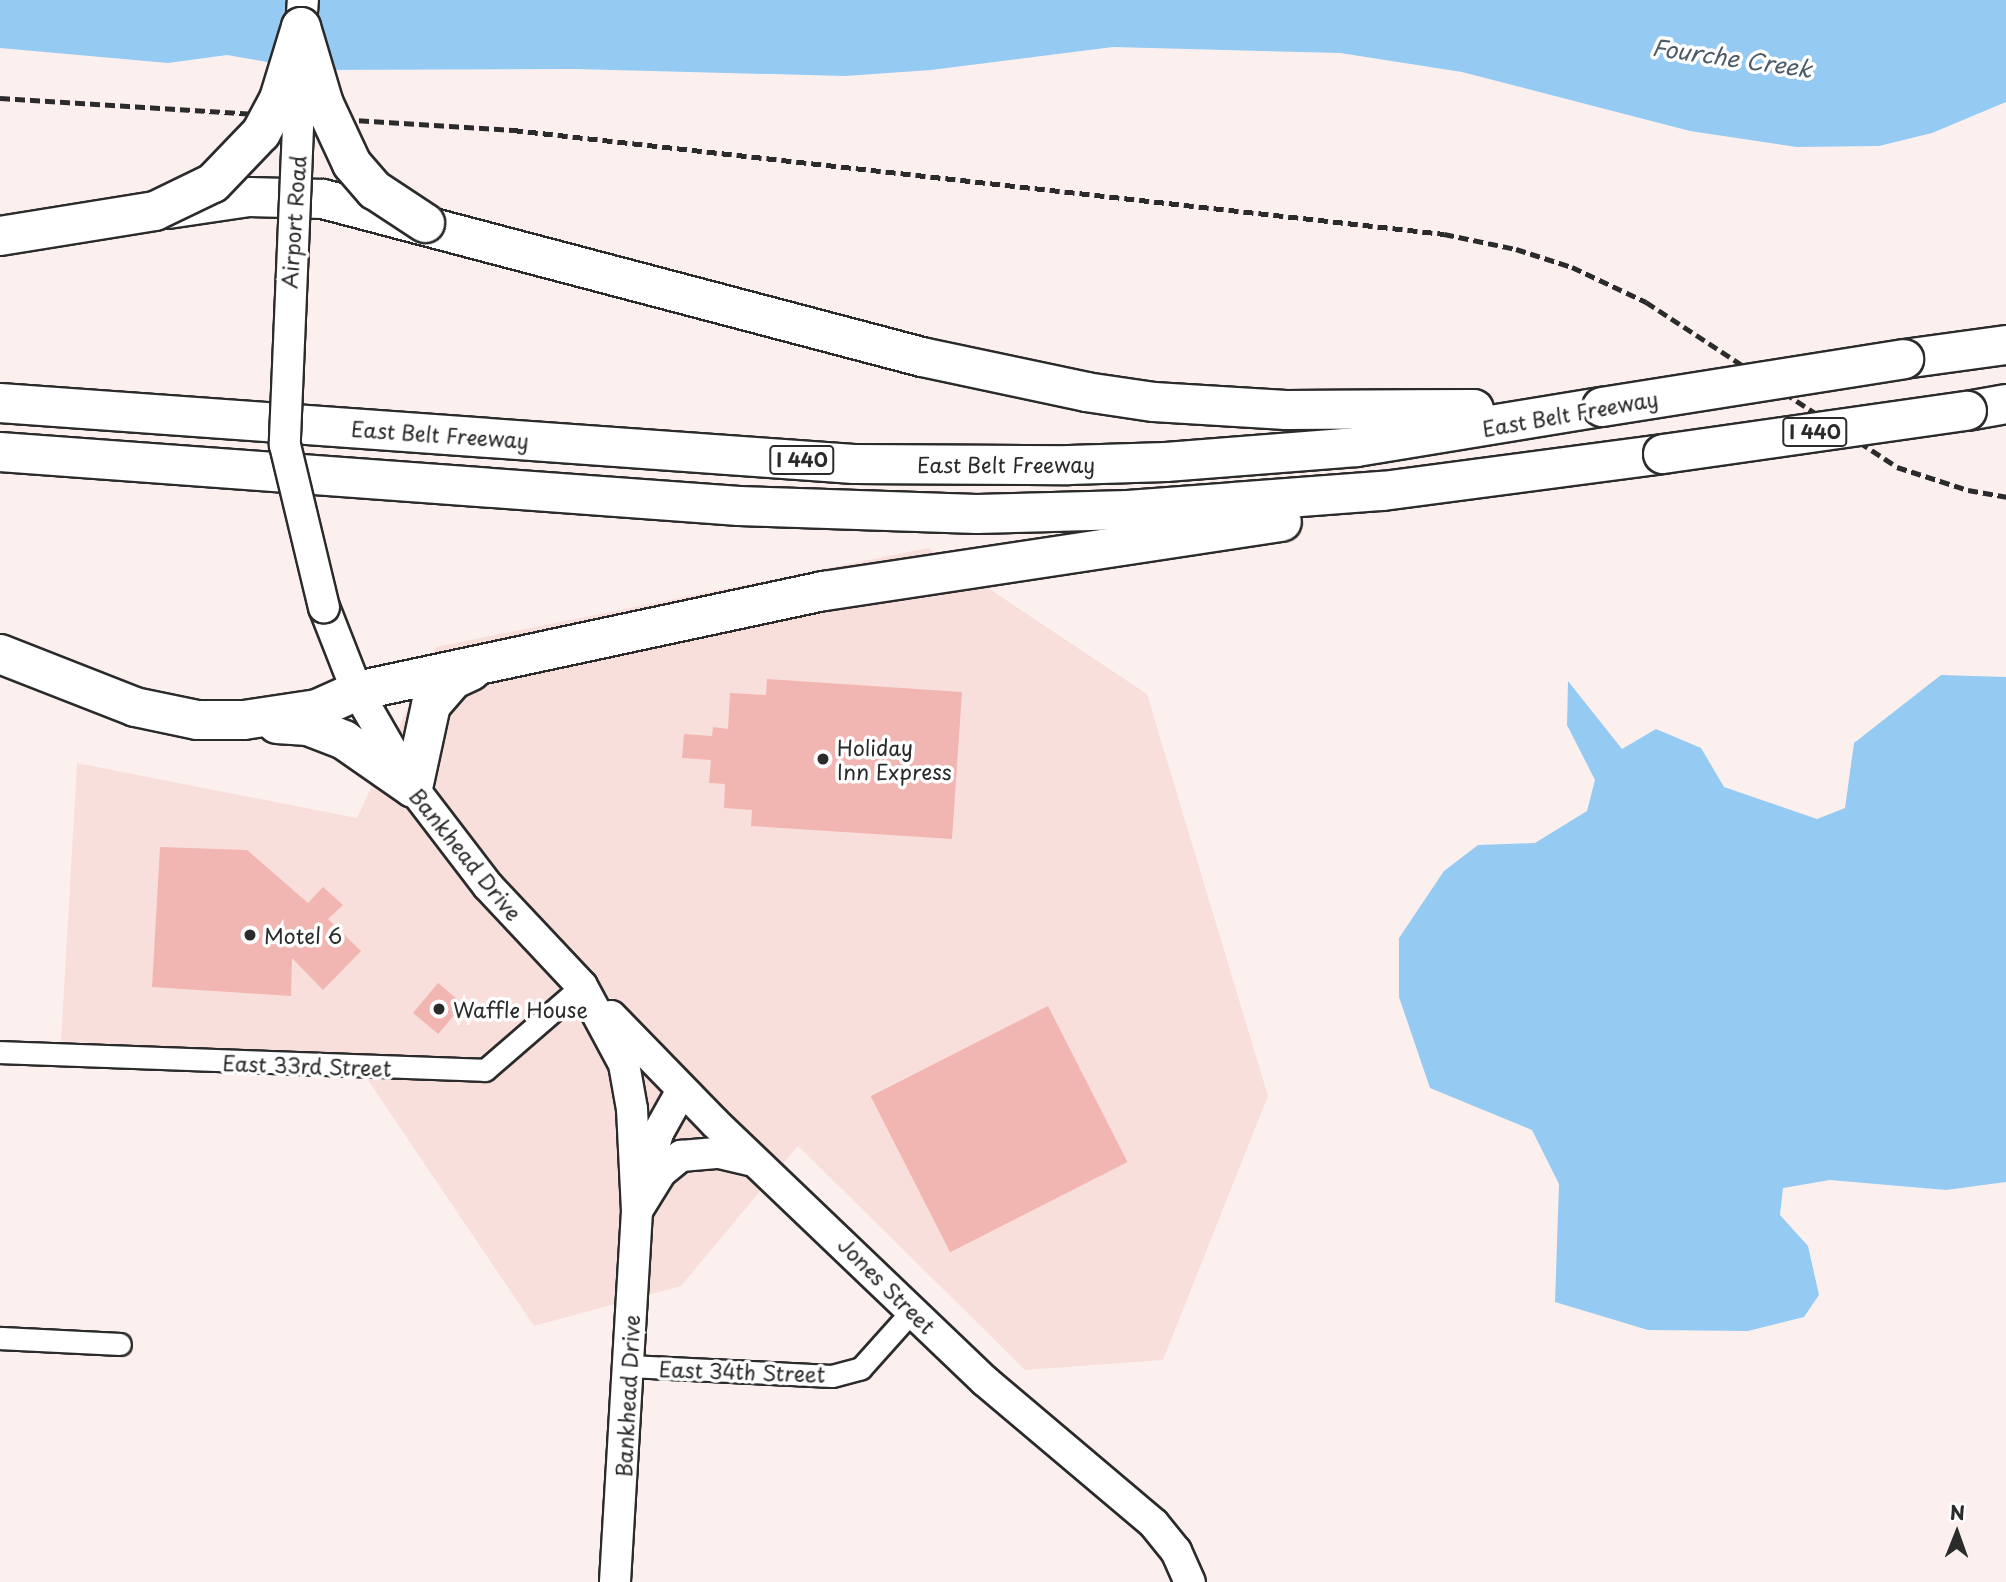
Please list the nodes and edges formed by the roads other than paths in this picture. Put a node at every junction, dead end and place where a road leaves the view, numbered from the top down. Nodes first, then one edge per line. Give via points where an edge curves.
1 (302, 13) edge
2 (294, 195) junction
3 (155, 211) junction
4 (425, 223) junction
5 (0, 236) edge
6 (2006, 345) edge
7 (0, 402) edge
8 (2006, 404) edge
9 (1602, 407) junction
10 (285, 445) joint
11 (0, 452) edge
12 (1514, 475) junction
13 (0, 654) edge
14 (488, 663) junction
15 (357, 691) junction
16 (244, 720) junction
17 (412, 788) junction
18 (582, 986) junction
19 (0, 1052) edge
20 (682, 1090) junction
21 (634, 1141) junction
22 (758, 1163) junction
23 (637, 1211) junction
24 (912, 1311) junction
25 (0, 1338) edge
26 (120, 1344) dead end
27 (629, 1366) junction
28 (615, 1582) edge
29 (1189, 1582) edge

1 - 2 main road, Airport Road, bridge
1 - 3 highway, bridge via 279,99 248,152 213,183
1 - 4 highway, bridge via 324,104 352,164 375,190
2 - 3 highway, bridge
2 - 4 highway, bridge
2 - 10 main road, Airport Road, bridge
3 - 5 highway, bridge
4 - 9 highway via 947,363 1154,402 1373,412
6 - 9 highway, East Belt Freeway / I 440, bridge
7 - 9 highway, East Belt Freeway / I 440 via 854,464 1069,465 1166,463 1357,447
8 - 12 highway, I 440, bridge
10 - 15 main road, Bankhead Drive, bridge via 324,607
11 - 12 highway, I 440 via 739,506 977,514 1268,500
12 - 14 highway via 1345,512 824,591
13 - 16 highway via 135,707 197,720
14 - 15 highway
14 - 17 highway via 454,679 431,705
15 - 16 highway via 317,709
15 - 17 main road, Bankhead Drive
16 - 17 highway via 308,726 332,735 367,752
17 - 18 main road, Bankhead Drive via 488,886
18 - 19 street, East 33rd Street via 485,1070
18 - 20 main road, Jones Street
18 - 21 main road, Bankhead Drive via 612,1034 624,1065
20 - 21 main road via 657,1108
20 - 22 main road, Jones Street
20 - 23 main road, Bankhead Drive via 658,1133
21 - 23 main road, Bankhead Drive
22 - 23 main road via 719,1153 681,1156 661,1172
22 - 24 main road, Jones Street
23 - 27 main road, Bankhead Drive
24 - 27 street, East 34th Street via 862,1368 832,1376
24 - 29 main road, Jones Street via 985,1381 1154,1524 1176,1551
25 - 26 street
27 - 28 main road, Bankhead Drive

